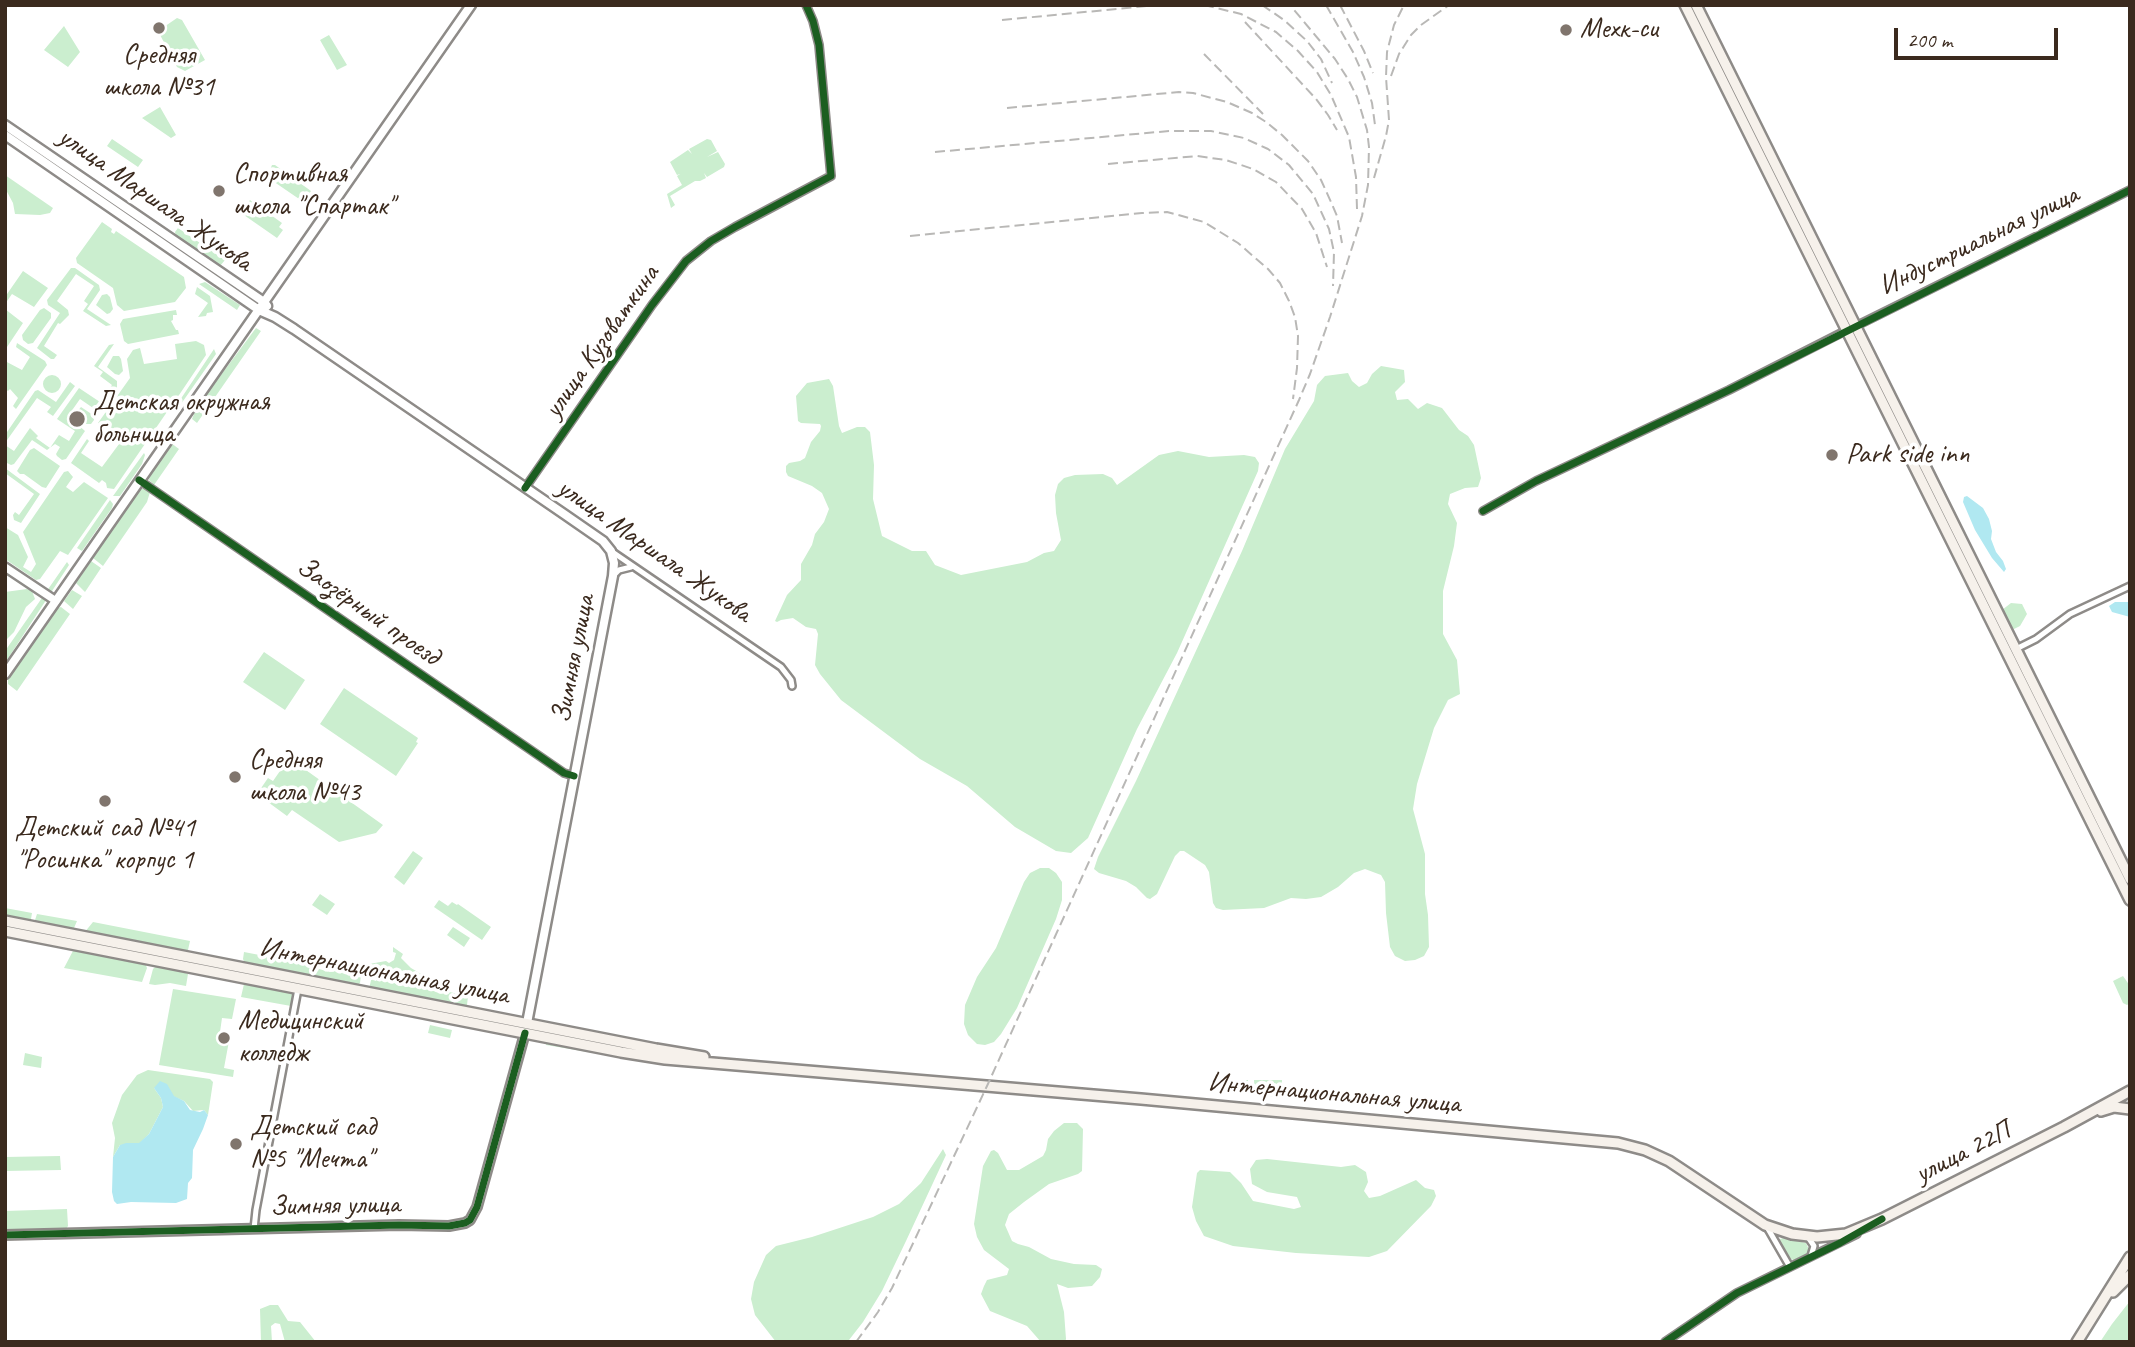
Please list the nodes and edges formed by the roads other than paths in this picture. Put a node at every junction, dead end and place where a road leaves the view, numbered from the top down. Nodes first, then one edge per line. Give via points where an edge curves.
1 (471, 5) edge
2 (806, 5) edge
3 (1686, 5) edge
4 (1696, 5) edge
5 (5, 125) edge
6 (5, 135) edge
7 (2130, 190) edge
8 (221, 278) junction
9 (261, 306) junction
10 (1856, 326) junction
11 (1847, 330) junction
12 (139, 480) junction
13 (526, 488) junction
14 (1483, 511) dead end
15 (611, 551) junction
16 (623, 560) junction
17 (5, 567) edge
18 (633, 567) junction
19 (613, 576) junction
20 (2130, 586) edge
21 (56, 601) junction
22 (2016, 649) junction
23 (5, 674) edge
24 (792, 686) dead end
25 (575, 776) junction
26 (2130, 879) edge
27 (2130, 900) edge
28 (5, 920) edge
29 (5, 931) edge
30 (154, 950) junction
31 (152, 960) junction
32 (298, 989) junction
33 (424, 1003) junction
34 (421, 1013) junction
35 (527, 1023) junction
36 (525, 1033) junction
37 (755, 1065) junction
38 (2130, 1091) edge
39 (2130, 1109) edge
40 (2064, 1127) junction
41 (1882, 1219) junction
42 (1765, 1225) junction
43 (254, 1229) junction
44 (1786, 1232) junction
45 (5, 1235) edge
46 (1806, 1236) junction
47 (1776, 1240) junction
48 (2130, 1256) edge
49 (1809, 1258) junction
50 (1790, 1267) junction
51 (2130, 1275) edge
52 (2091, 1322) junction
53 (1665, 1342) edge
54 (2077, 1342) edge

1 - 9 main road
2 - 13 street, улица Кузоваткина via 821,58 831,176 735,227 685,261
3 - 11 main road
4 - 10 main road, Индустриальная улица
5 - 8 main road, улица Маршала Жукова
6 - 8 main road, улица Маршала Жукова
7 - 10 street, Индустриальная улица
8 - 9 main road, улица Маршала Жукова
9 - 12 main road
9 - 13 main road, улица Маршала Жукова
10 - 11 street, Индустриальная улица
10 - 22 main road, Индустриальная улица
11 - 14 street, Индустриальная улица
11 - 27 main road
12 - 21 main road
12 - 25 street, Заозёрный проезд via 564,773
13 - 15 main road, улица Маршала Жукова
15 - 16 street, улица Маршала Жукова
15 - 19 main road, Зимняя улица
16 - 18 street, улица Маршала Жукова
16 - 19 street
17 - 21 street
18 - 19 street
18 - 24 street, улица Маршала Жукова via 781,667
19 - 25 main road, Зимняя улица
20 - 22 street via 2070,614
21 - 23 main road
22 - 26 main road, Индустриальная улица
25 - 35 main road, Зимняя улица
28 - 30 main road, Интернациональная улица
29 - 31 main road, Интернациональная улица
30 - 31 main road
30 - 33 main road, Интернациональная улица
31 - 32 main road, Интернациональная улица
32 - 34 main road, Интернациональная улица
32 - 43 street
33 - 34 main road
33 - 35 main road, Интернациональная улица
34 - 36 main road, Интернациональная улица
35 - 36 main road
35 - 37 main road, Интернациональная улица
36 - 37 main road, Интернациональная улица via 656,1058
36 - 43 street, Зимняя улица via 470,1220 449,1226
37 - 42 main road, Интернациональная улица via 1609,1142 1669,1161
38 - 40 main road, улица 22П
39 - 40 main road, улица 22П via 2114,1107
40 - 41 main road, улица 22П
41 - 46 main road, Интернациональная улица via 1846,1234
41 - 49 street
42 - 44 main road, Интернациональная улица
42 - 47 street
43 - 45 street, Зимняя улица
44 - 46 main road, Интернациональная улица
44 - 47 street
46 - 49 street via 1814,1246
47 - 50 street
48 - 52 main road
49 - 50 street
50 - 53 street via 1737,1293
51 - 52 main road
52 - 54 main road

